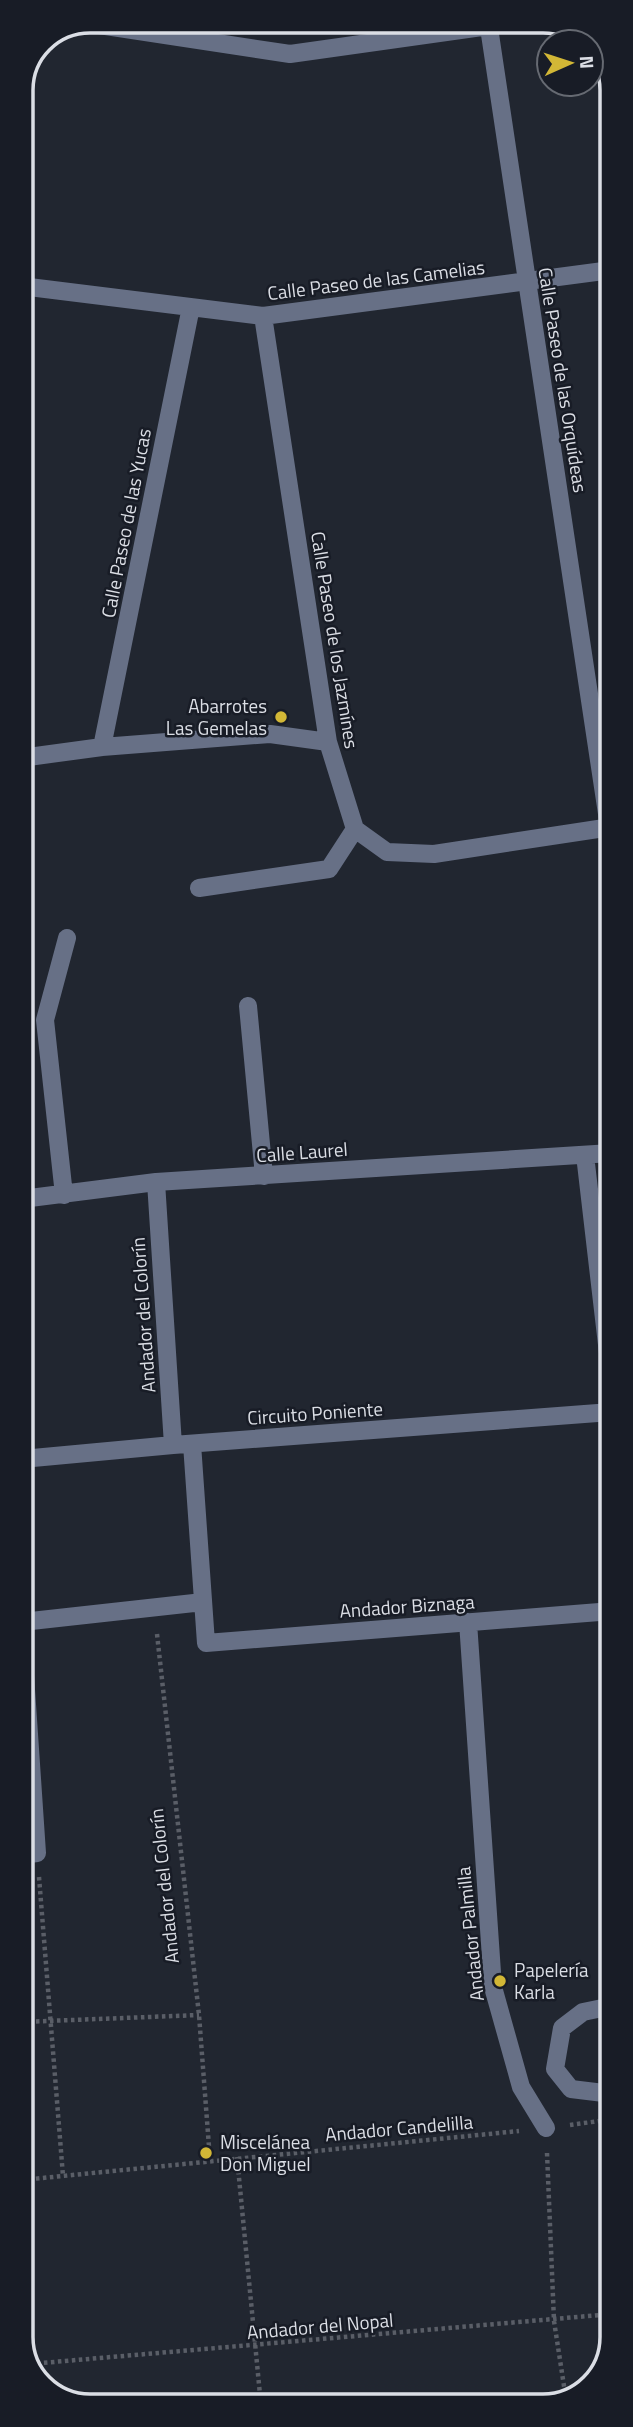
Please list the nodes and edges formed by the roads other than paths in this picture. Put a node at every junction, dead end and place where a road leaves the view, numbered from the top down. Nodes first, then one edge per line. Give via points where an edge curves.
1 (152, 33) edge
2 (429, 33) edge
3 (489, 33) edge
4 (600, 271) edge
5 (527, 281) junction
6 (33, 287) edge
7 (191, 307) junction
8 (263, 316) junction
9 (328, 742) junction
10 (102, 747) junction
11 (33, 756) edge
12 (600, 761) edge
13 (600, 828) edge
14 (355, 829) junction
15 (198, 888) dead end
16 (67, 938) dead end
17 (248, 1006) dead end
18 (600, 1154) edge
19 (585, 1155) junction
20 (264, 1176) junction
21 (156, 1182) junction
22 (64, 1195) junction
23 (33, 1198) edge
24 (600, 1284) edge
25 (600, 1413) edge
26 (192, 1444) junction
27 (173, 1445) junction
28 (33, 1458) edge
29 (203, 1602) junction
30 (600, 1612) edge
31 (33, 1621) edge
32 (468, 1622) junction
33 (600, 2008) edge
34 (600, 2093) edge
35 (546, 2128) road end

1 - 2 street via 290,54
3 - 5 street, Calle Paseo de las Orquídeas
4 - 5 street, Calle Paseo de las Camelias
5 - 8 street, Calle Paseo de las Camelias
5 - 12 street, Calle Paseo de las Orquídeas
6 - 7 street, Calle Paseo de las Camelias
7 - 8 street, Calle Paseo de las Camelias
7 - 10 street, Calle Paseo de las Yucas
8 - 9 street, Calle Paseo de los Jazmínes
9 - 10 street via 271,734
9 - 14 street, Calle Paseo de los Jazmínes
10 - 11 street
13 - 14 street via 434,853 387,852
14 - 15 street via 329,869
16 - 22 street via 45,1020
17 - 20 street
18 - 19 street, Calle Laurel
19 - 20 street, Calle Laurel
19 - 24 street
20 - 21 street, Calle Laurel
21 - 22 street, Calle Laurel
21 - 27 street, Andador del Colorín
22 - 23 street, Calle Laurel
25 - 26 street, Circuito Poniente
26 - 27 street, Circuito Poniente
26 - 29 street
27 - 28 street, Circuito Poniente
29 - 31 street
29 - 32 street, Andador Biznaga via 206,1643
30 - 32 street, Andador Biznaga
32 - 35 street, Andador Palmilla via 493,1987 521,2087
33 - 34 street via 583,2012 562,2028 555,2069 571,2089

